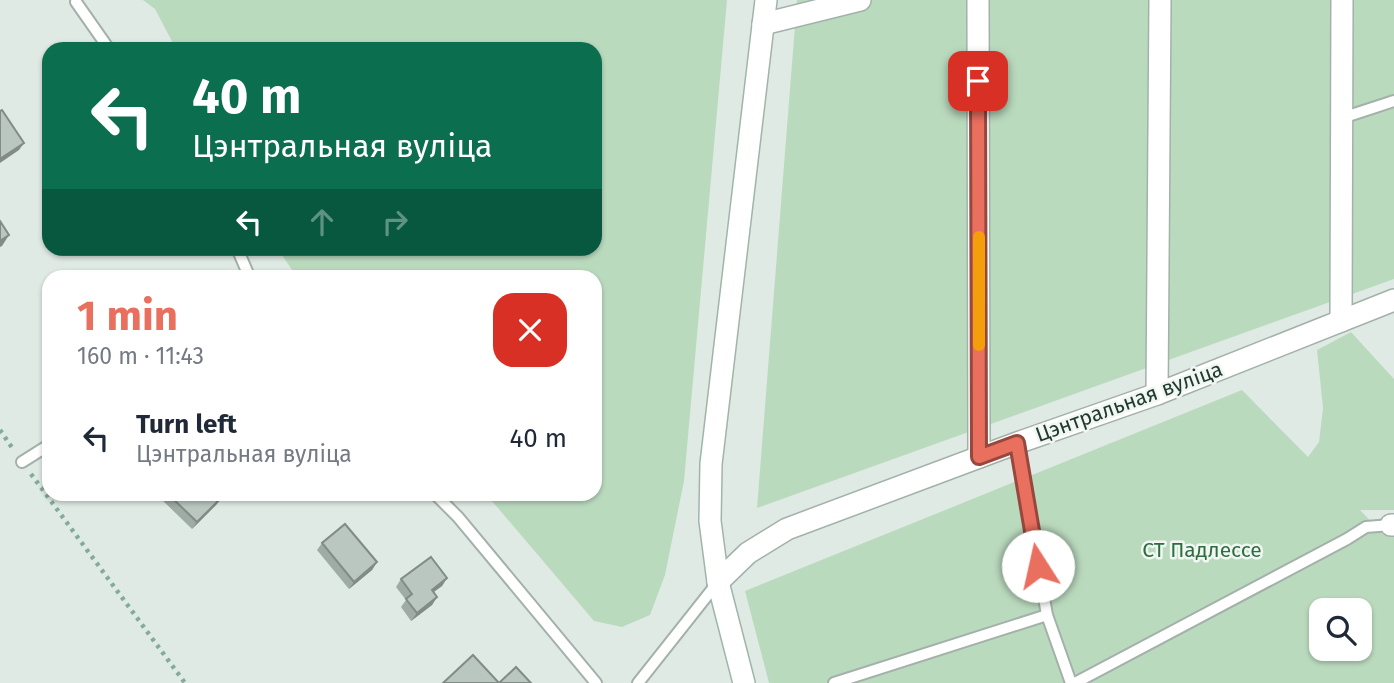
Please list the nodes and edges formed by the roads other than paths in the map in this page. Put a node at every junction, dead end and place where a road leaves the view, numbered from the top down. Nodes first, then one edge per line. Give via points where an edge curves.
1 (766, 0) edge
2 (860, 0) edge
3 (978, 0) edge
4 (1160, 0) edge
5 (1342, 0) edge
6 (76, 2) dead end
7 (763, 24) junction
8 (104, 42) edge
9 (1394, 102) edge
10 (1342, 118) junction
11 (1393, 302) edge
12 (1341, 321) junction
13 (1157, 394) junction
14 (1017, 443) junction
15 (42, 450) edge
16 (979, 457) junction
17 (22, 461) road end
18 (442, 501) edge
19 (1393, 525) edge
20 (718, 582) junction
21 (1047, 615) junction
22 (596, 683) edge
23 (638, 683) edge
24 (744, 683) edge
25 (834, 683) edge
26 (1073, 683) edge

1 - 7 street
2 - 7 street
3 - 16 street
4 - 13 street
5 - 10 street
6 - 8 lane
7 - 20 street via 711,464 710,521
9 - 10 lane
10 - 12 street
11 - 12 street, Цэнтральная вуліца
12 - 13 street, Цэнтральная вуліца
13 - 14 street, Цэнтральная вуліца
14 - 16 street, Цэнтральная вуліца
14 - 21 lane
15 - 17 lane
16 - 20 street, Цэнтральная вуліца via 787,529 748,553
18 - 22 lane
19 - 26 lane via 1366,527
20 - 23 lane
20 - 24 street
21 - 25 lane
21 - 26 lane

